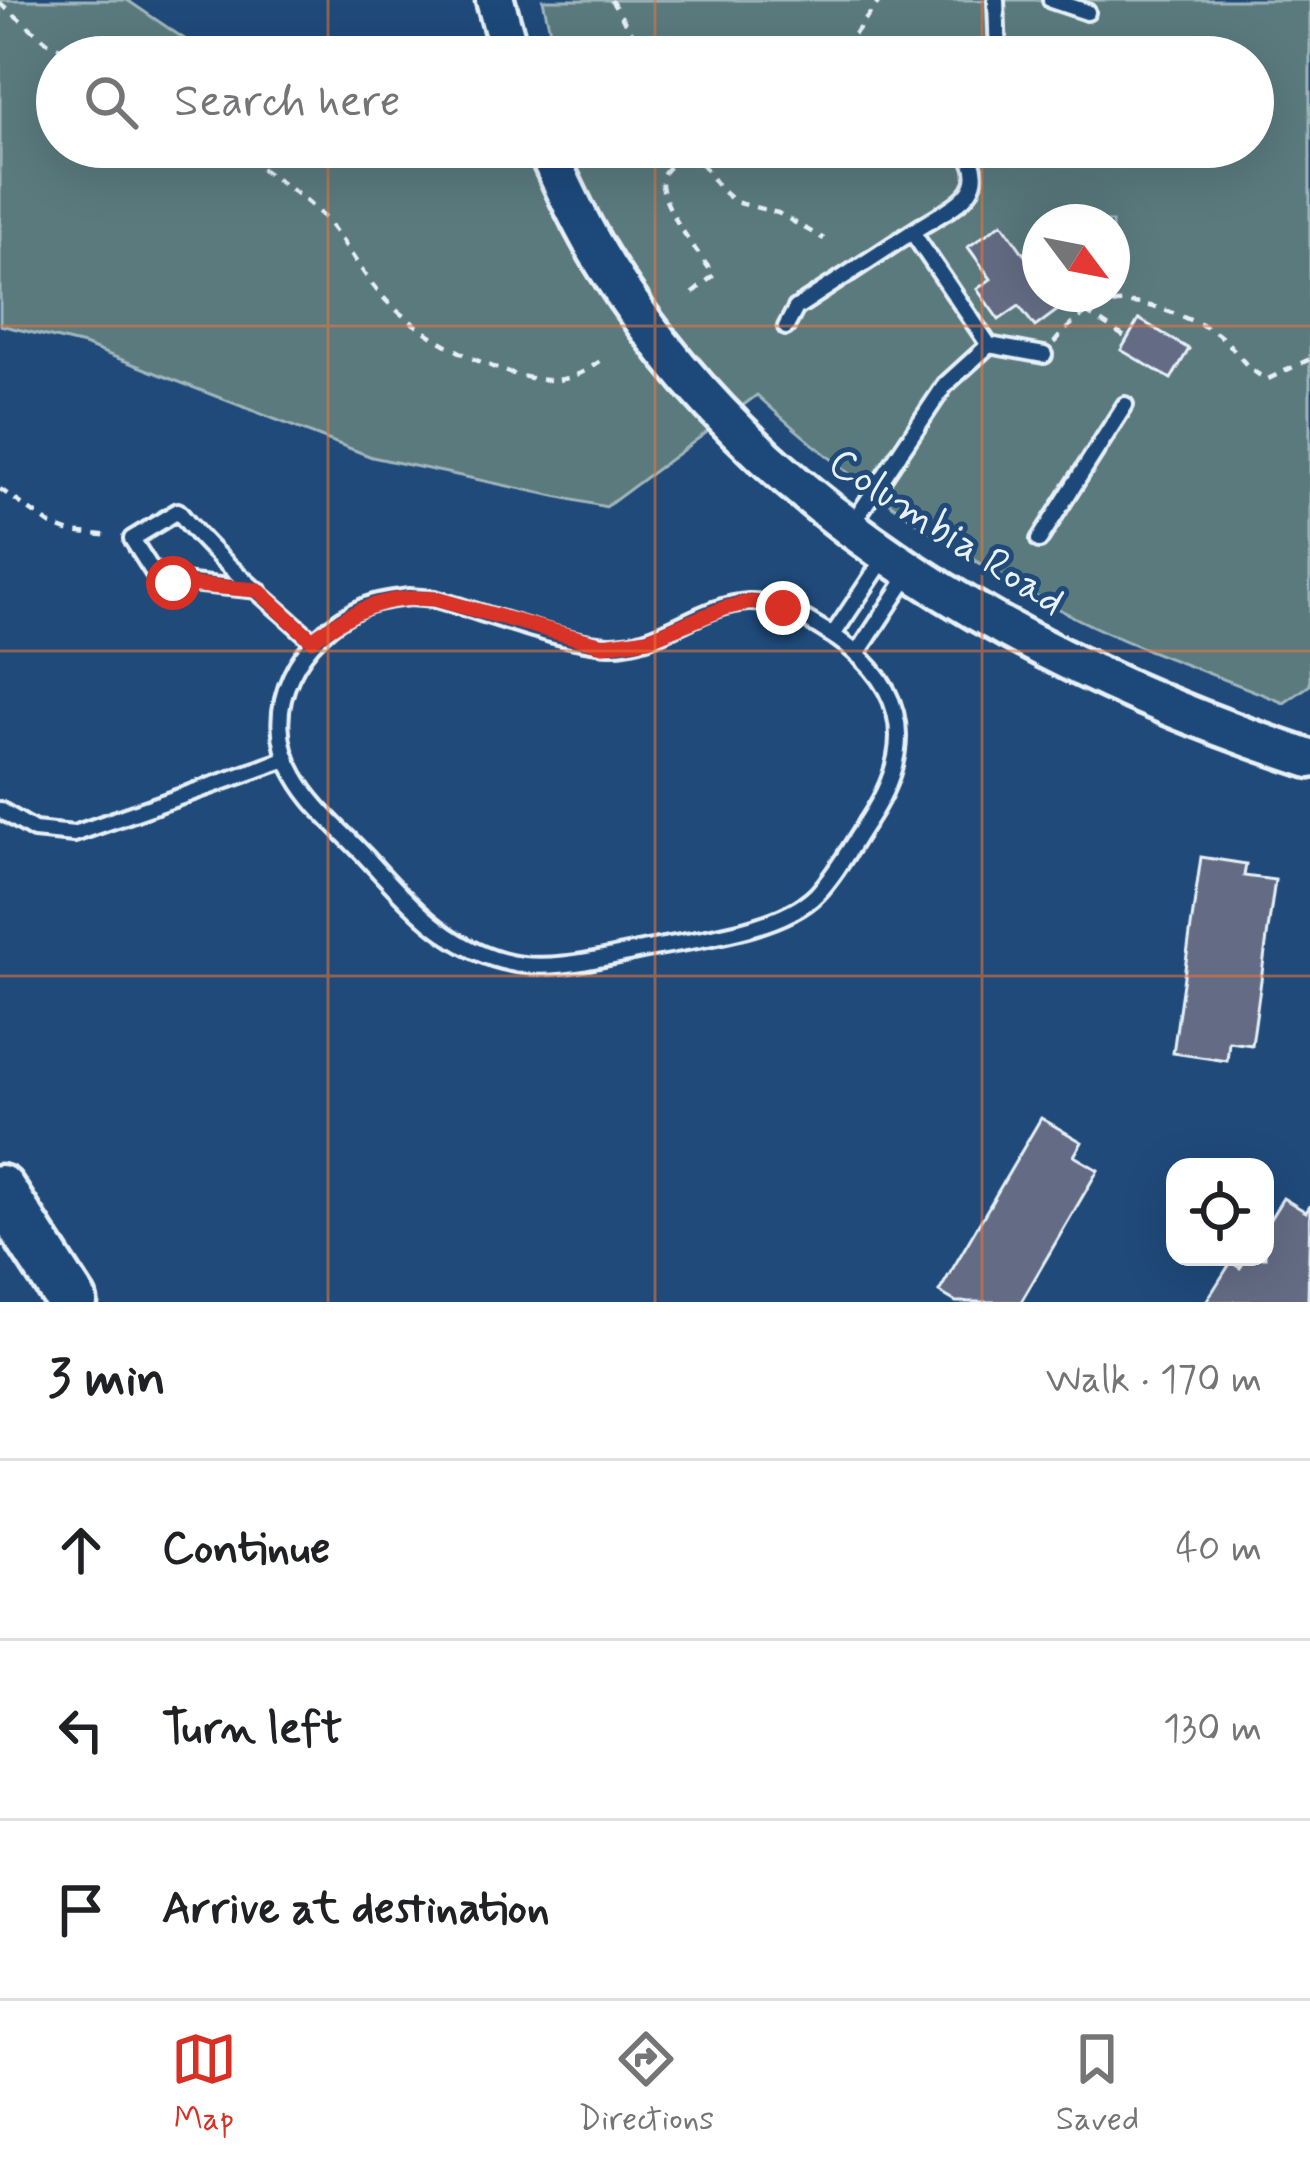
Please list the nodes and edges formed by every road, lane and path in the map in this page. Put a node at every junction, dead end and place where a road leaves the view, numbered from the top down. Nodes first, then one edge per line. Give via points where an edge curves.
1 (495, 0) edge
2 (611, 0) edge
3 (880, 0) edge
4 (996, 0) edge
5 (1051, 0) edge
6 (0, 4) edge
7 (1087, 12) dead end
8 (40, 36) edge
9 (505, 36) edge
10 (633, 36) edge
11 (850, 36) edge
12 (997, 36) edge
13 (260, 168) edge
14 (556, 168) edge
15 (670, 168) edge
16 (706, 168) edge
17 (976, 168) edge
18 (912, 232) junction
19 (824, 239) dead end
20 (693, 292) dead end
21 (1130, 305) edge
22 (1085, 312) joint
23 (787, 327) dead end
24 (1125, 338) dead end
25 (989, 345) junction
26 (1044, 356) joint
27 (603, 359) dead end
28 (1310, 359) edge
29 (1125, 405) dead end
30 (0, 489) edge
31 (850, 527) junction
32 (132, 539) junction
33 (1039, 540) dead end
34 (899, 563) junction
35 (258, 590) junction
36 (833, 635) junction
37 (312, 640) junction
38 (857, 654) junction
39 (286, 759) junction
40 (1310, 759) edge
41 (0, 809) edge
42 (0, 1190) edge
43 (72, 1302) edge

1 - 9 main road
2 - 10 path
3 - 11 path
4 - 12 lane
5 - 7 lane
6 - 8 path
13 - 27 path via 314,209 379,294 432,338 550,381
14 - 31 main road, Columbia Road via 608,269 653,334 741,435
15 - 20 path via 661,189 667,204 714,275
16 - 19 path via 735,202 778,213
17 - 18 lane via 969,193
18 - 23 lane via 796,308
18 - 25 lane
21 - 28 path via 1160,308 1222,337 1268,379
22 - 24 path
22 - 26 path
25 - 26 lane
25 - 31 lane via 945,385
29 - 33 lane
30 - 32 path via 53,526
31 - 34 main road, Columbia Road
32 - 35 lane via 163,580
32 - 35 lane via 178,511
34 - 36 lane
34 - 38 lane
34 - 40 main road, Columbia Road via 1124,688
35 - 37 lane
36 - 37 lane via 783,608 750,602 648,639 603,645 409,597 370,603
36 - 38 lane
37 - 39 lane via 283,701
38 - 39 lane via 890,690 896,760 877,807 817,895 780,918 612,956 504,962 450,937 309,795
39 - 41 lane via 74,834 34,830
42 - 43 highway

